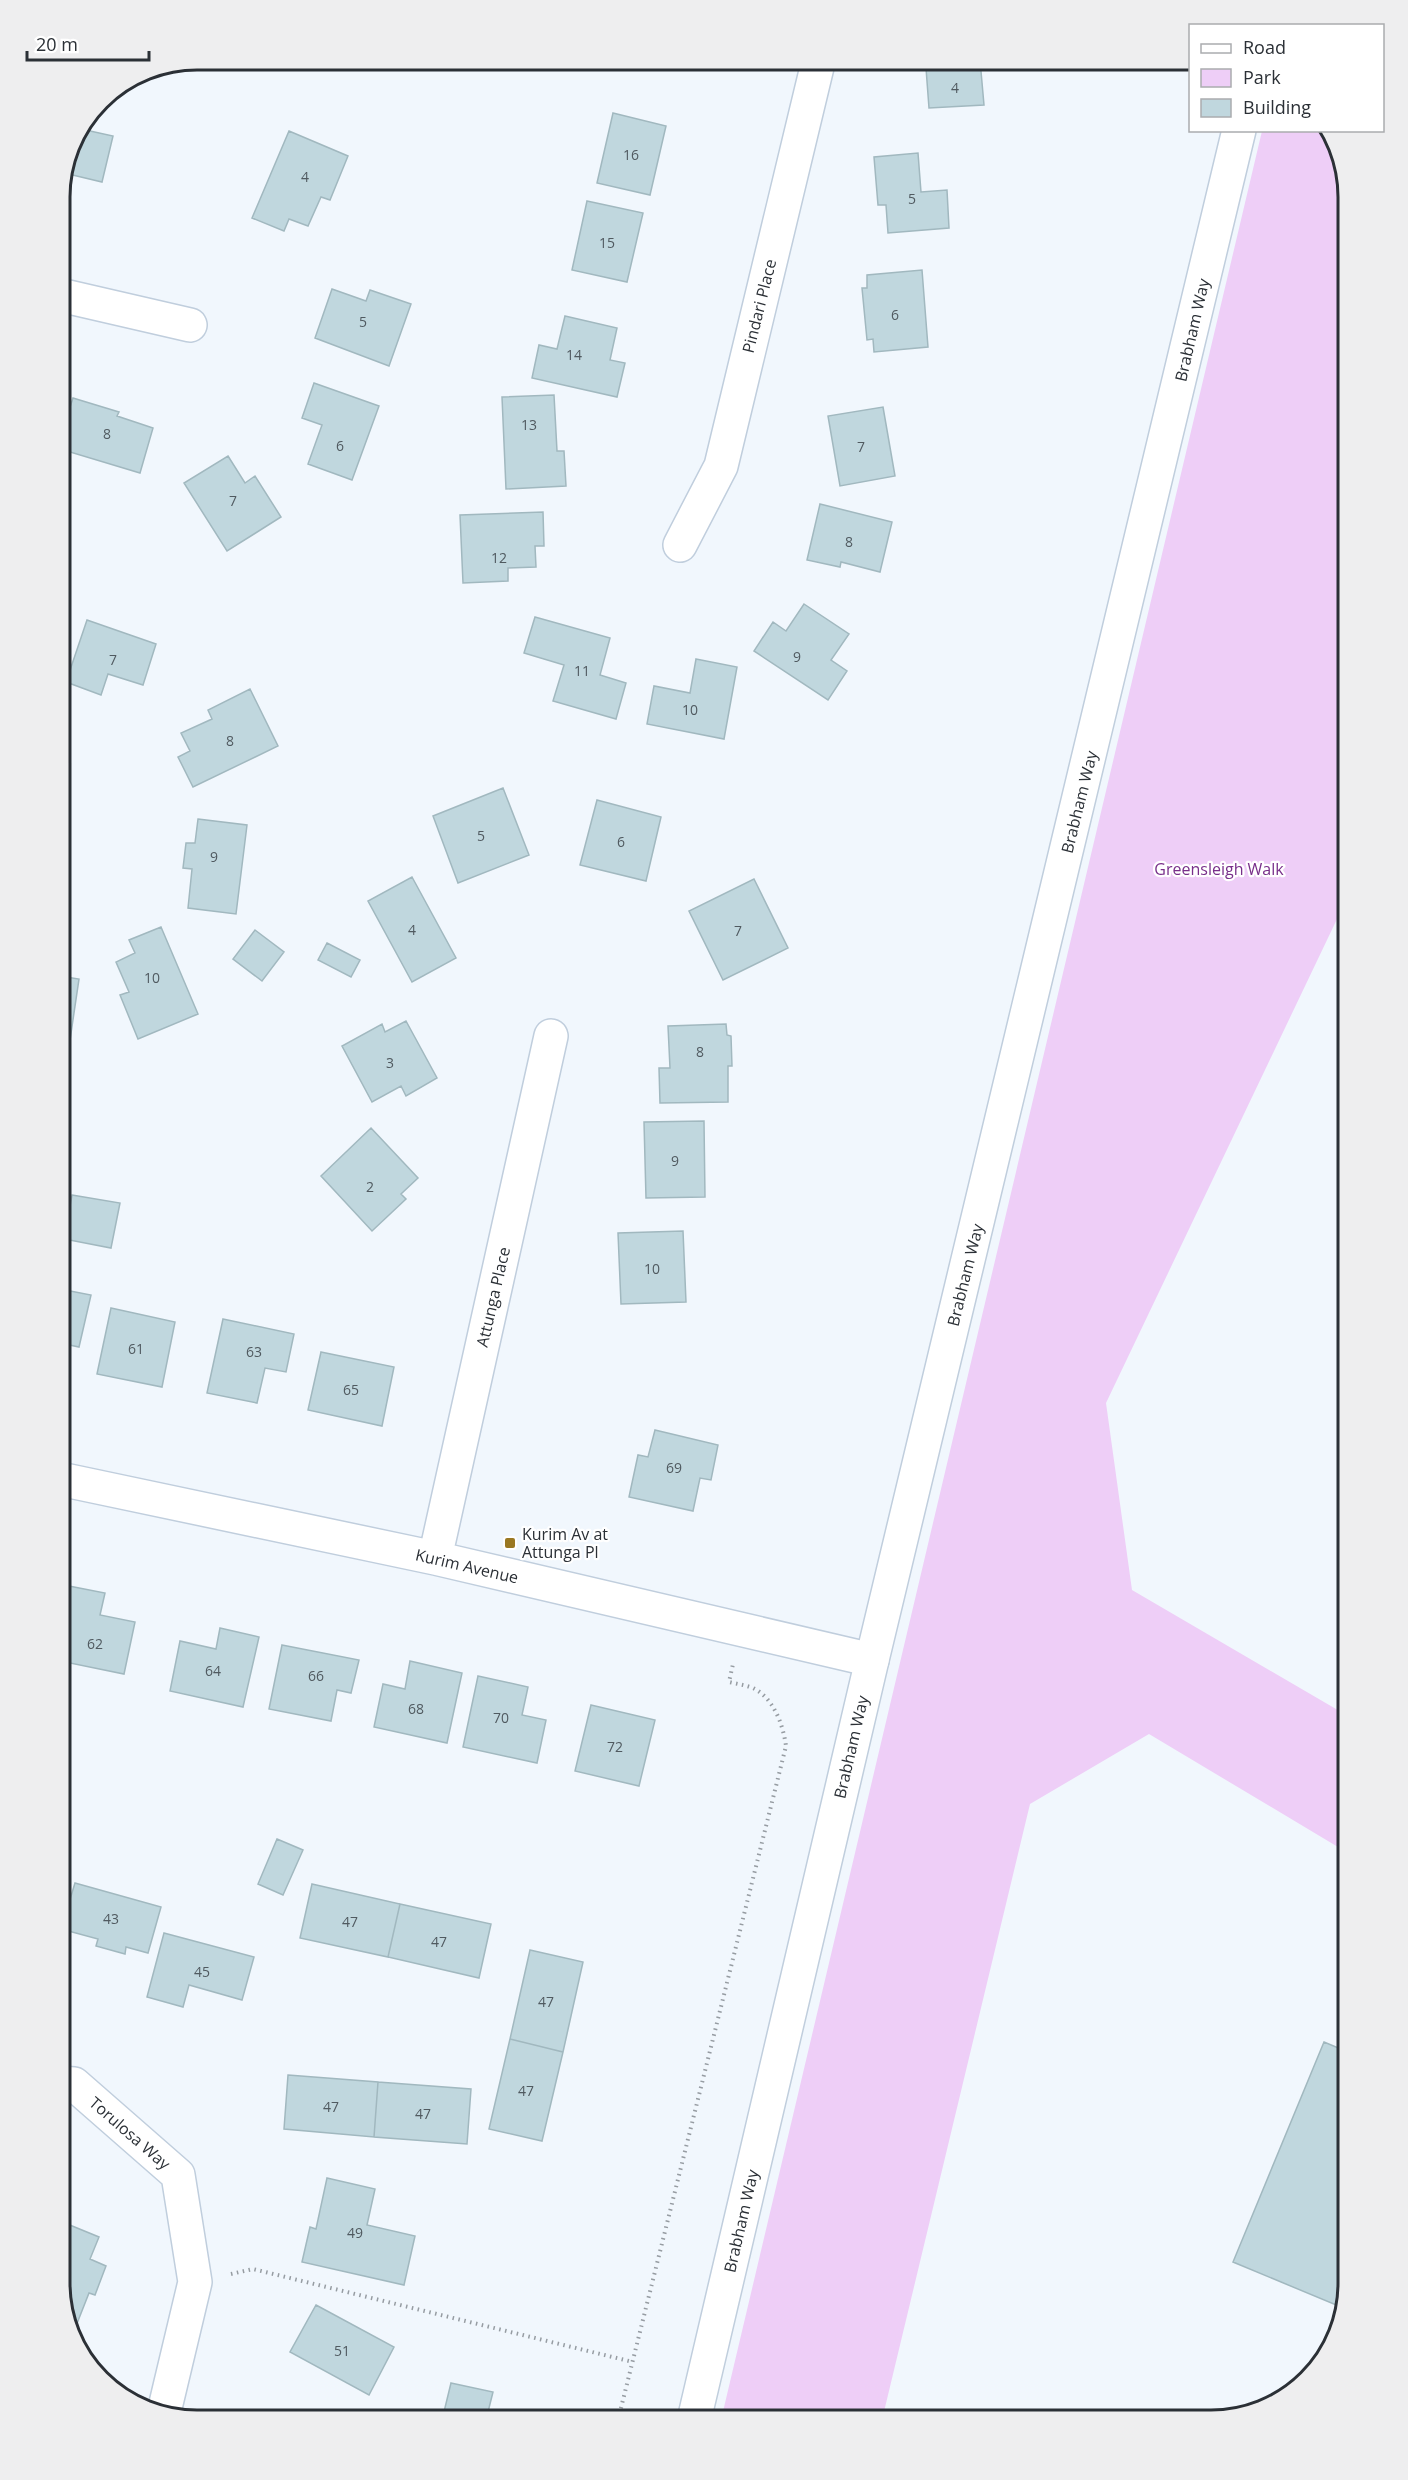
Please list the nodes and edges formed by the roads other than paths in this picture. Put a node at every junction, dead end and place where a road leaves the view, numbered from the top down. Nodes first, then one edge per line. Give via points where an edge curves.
1 (816, 71) edge
2 (1239, 132) edge
3 (71, 297) edge
4 (190, 324) dead end
5 (680, 545) dead end
6 (551, 1036) dead end
7 (70, 1481) edge
8 (435, 1558) junction
9 (872, 1660) junction
10 (70, 2084) edge
11 (166, 2405) edge
12 (696, 2409) edge

1 - 5 street, Pindari Place via 721,466
2 - 9 street, Brabham Way
3 - 4 street
6 - 8 street, Attunga Place
7 - 8 street, Kurim Avenue
8 - 9 street, Kurim Avenue
9 - 12 street, Brabham Way
10 - 11 street, Torulosa Way via 178,2175 195,2282

